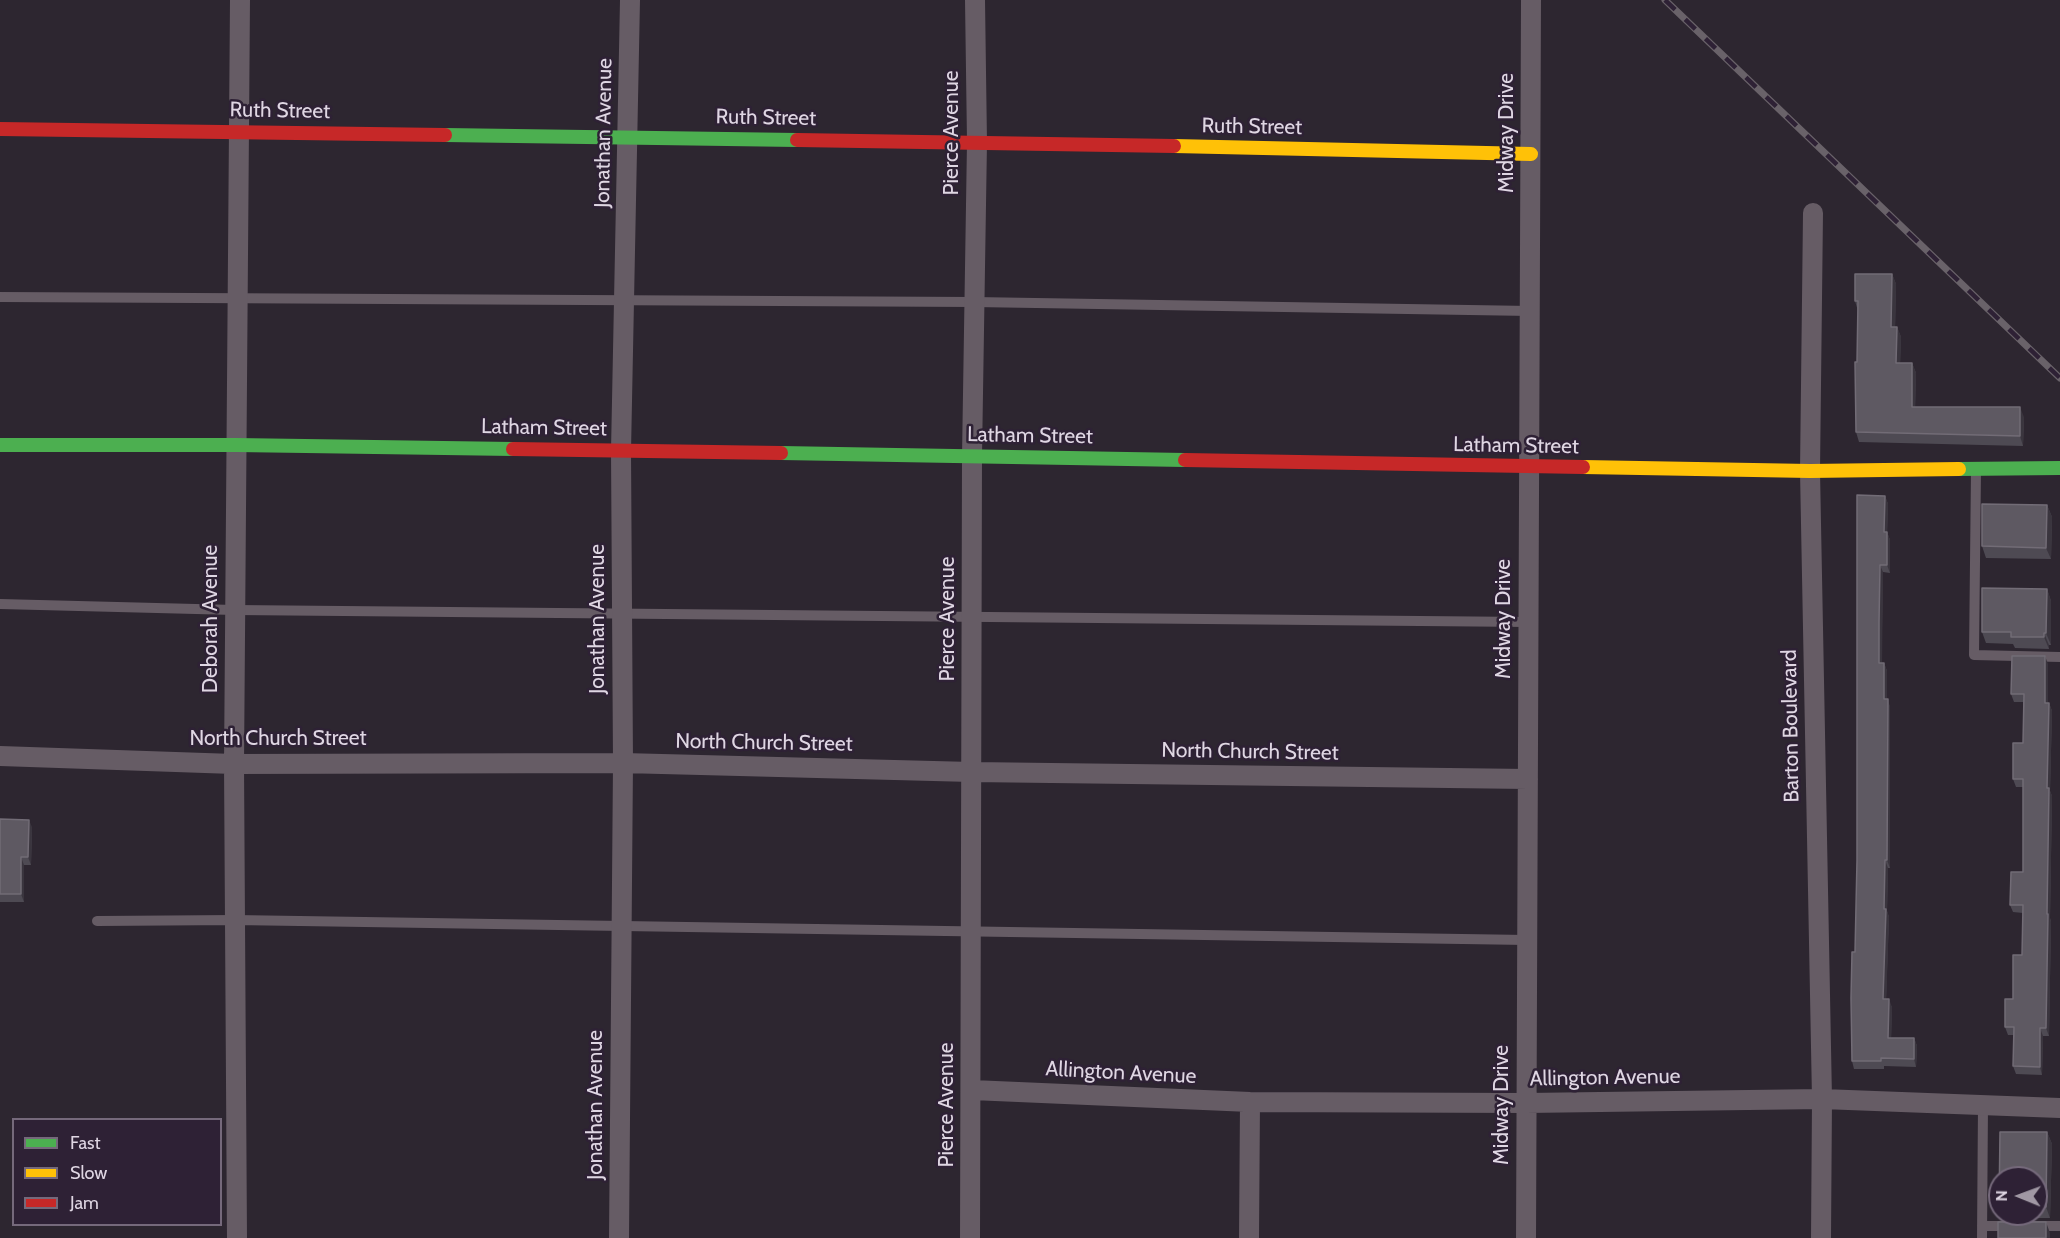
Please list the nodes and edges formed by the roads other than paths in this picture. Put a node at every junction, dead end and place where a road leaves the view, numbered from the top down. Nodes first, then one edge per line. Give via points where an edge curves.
1 (240, 0) edge
2 (630, 0) edge
3 (975, 0) edge
4 (1531, 0) edge
5 (0, 129) edge
6 (241, 132) junction
7 (628, 137) junction
8 (977, 142) junction
9 (1531, 154) junction
10 (1813, 213) dead end
11 (0, 297) edge
12 (238, 298) junction
13 (624, 301) junction
14 (974, 303) junction
15 (1531, 311) junction
16 (0, 445) edge
17 (236, 445) junction
18 (621, 451) junction
19 (972, 456) junction
20 (1529, 467) junction
21 (2060, 468) edge
22 (1976, 469) junction
23 (1810, 471) junction
24 (0, 604) edge
25 (235, 610) junction
26 (622, 613) junction
27 (972, 616) junction
28 (1528, 622) junction
29 (2060, 657) edge
30 (0, 756) edge
31 (622, 763) junction
32 (234, 764) junction
33 (972, 772) junction
34 (1527, 779) junction
35 (235, 920) junction
36 (97, 921) dead end
37 (622, 926) junction
38 (972, 931) junction
39 (1527, 940) junction
40 (972, 1090) junction
41 (1822, 1099) junction
42 (1250, 1102) junction
43 (1526, 1103) junction
44 (1983, 1105) junction
45 (2060, 1108) edge
46 (1982, 1226) junction
47 (2060, 1226) edge
48 (237, 1238) edge
49 (619, 1238) edge
50 (970, 1238) edge
51 (1249, 1238) edge
52 (1526, 1238) edge
53 (1821, 1238) edge
54 (1982, 1238) edge

1 - 6 street, Deborah Avenue
2 - 7 street, Jonathan Avenue
3 - 8 street, Pierce Avenue
4 - 9 street, Midway Drive
5 - 6 street, Ruth Street
6 - 7 street, Ruth Street
6 - 12 street, Deborah Avenue
7 - 8 street, Ruth Street
7 - 13 street, Jonathan Avenue
8 - 9 street, Ruth Street
8 - 14 street, Pierce Avenue
9 - 15 street, Midway Drive
10 - 23 street, Barton Boulevard
11 - 12 lane
12 - 13 lane
12 - 17 street, Deborah Avenue
13 - 14 lane
13 - 18 street, Jonathan Avenue
14 - 15 lane
14 - 19 street, Pierce Avenue
15 - 20 street, Midway Drive
16 - 17 street, Latham Street
17 - 18 street, Latham Street
17 - 25 street, Deborah Avenue
18 - 19 street, Latham Street
18 - 26 street, Jonathan Avenue
19 - 20 street, Latham Street
19 - 27 street, Pierce Avenue
20 - 23 street, Latham Street
20 - 28 street, Midway Drive
21 - 22 street, Latham Street
22 - 23 street, Latham Street
22 - 29 lane via 1974,655
23 - 41 street, Barton Boulevard
24 - 25 lane
25 - 26 lane
25 - 32 street, Deborah Avenue
26 - 27 lane
26 - 31 street, Jonathan Avenue
27 - 28 lane
27 - 33 street, Pierce Avenue
28 - 34 street, Midway Drive
30 - 32 street, North Church Street
31 - 32 street, North Church Street
31 - 33 street, North Church Street
31 - 37 street, Jonathan Avenue
32 - 35 street, Deborah Avenue
33 - 34 street, North Church Street
33 - 38 street, Pierce Avenue
34 - 39 street, Midway Drive
35 - 36 lane
35 - 37 lane
35 - 48 street, Deborah Avenue
37 - 38 lane
37 - 49 street, Jonathan Avenue
38 - 39 lane
38 - 40 street, Pierce Avenue
39 - 43 street, Midway Drive
40 - 42 street, Allington Avenue
40 - 50 street, Pierce Avenue
41 - 43 street, Allington Avenue
41 - 44 street, Allington Avenue
41 - 53 street, Barton Boulevard
42 - 43 street, Allington Avenue
42 - 51 street
43 - 52 street, Midway Drive
44 - 45 street, Allington Avenue
44 - 46 lane
46 - 47 lane
46 - 54 lane

